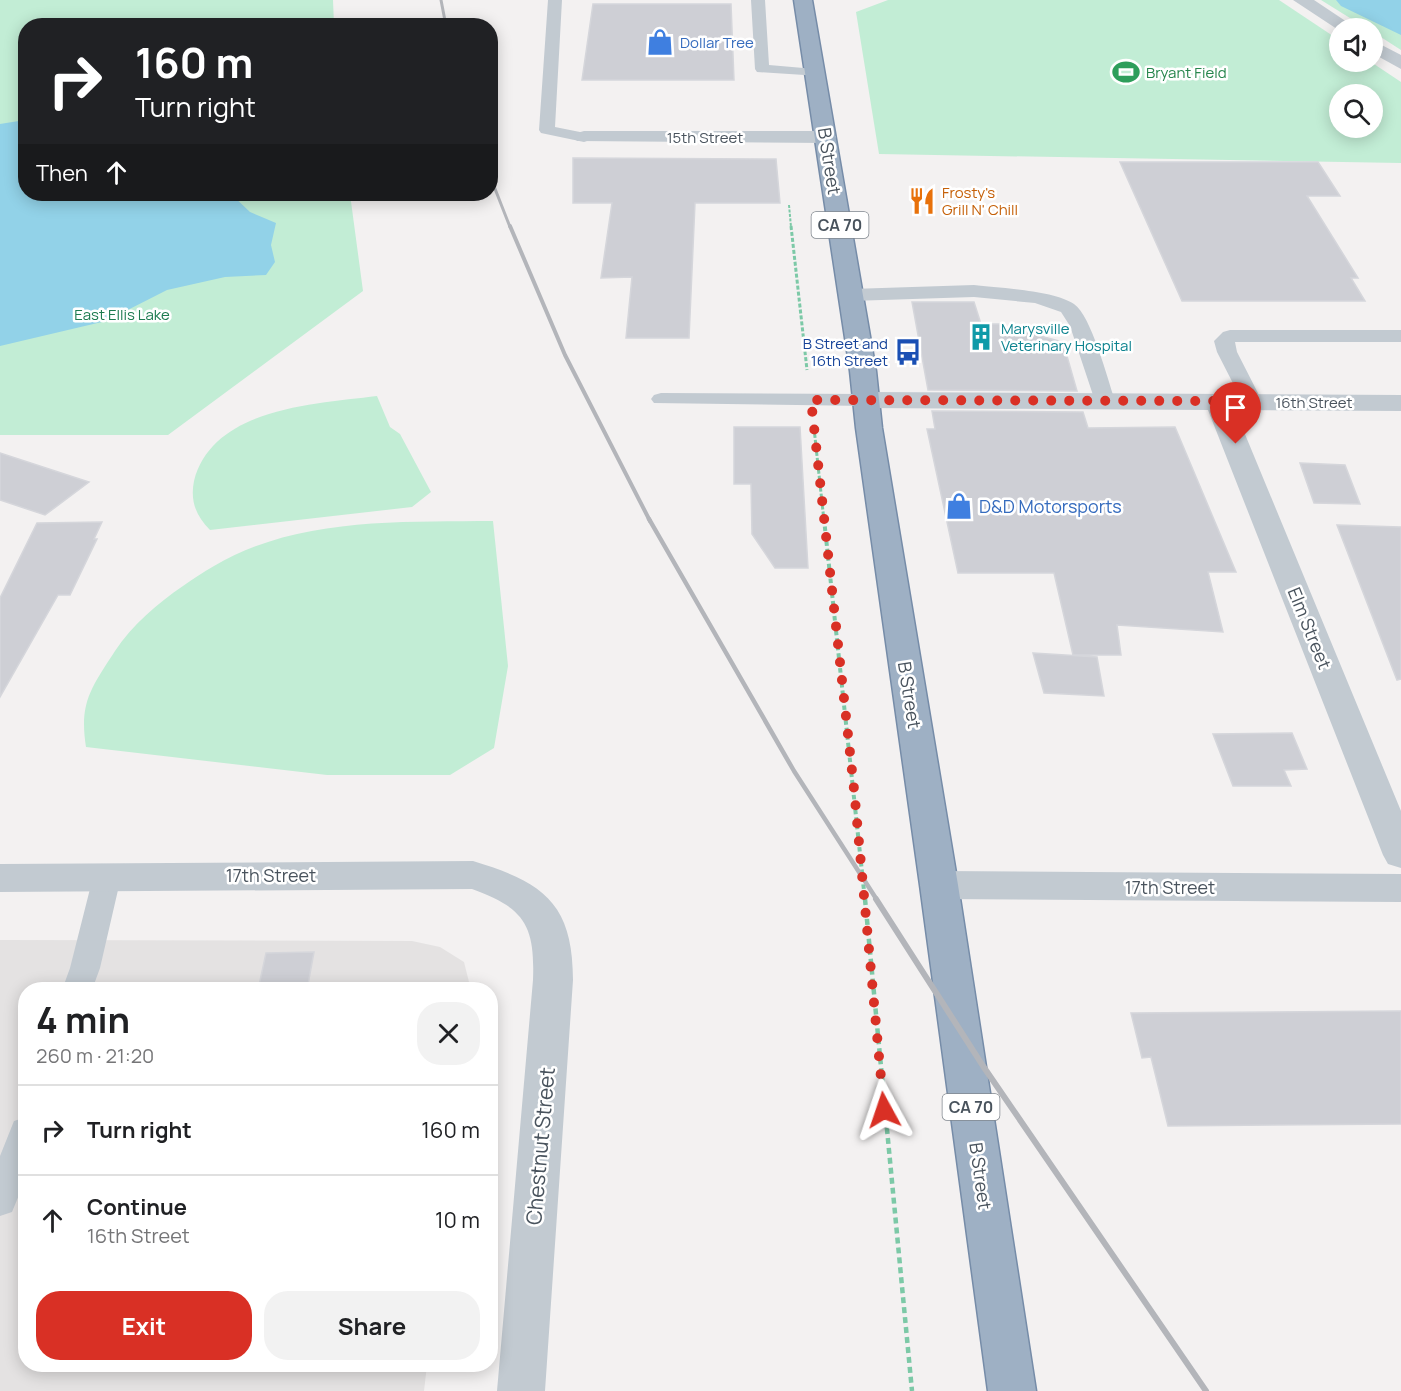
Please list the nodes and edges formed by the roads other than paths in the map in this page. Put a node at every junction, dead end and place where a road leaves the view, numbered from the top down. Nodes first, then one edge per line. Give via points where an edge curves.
1 (555, 0) edge
2 (758, 0) edge
3 (803, 0) edge
4 (1302, 0) edge
5 (1331, 18) edge
6 (1383, 52) edge
7 (1401, 63) edge
8 (815, 73) junction
9 (584, 137) joint
10 (826, 138) junction
11 (851, 295) junction
12 (1401, 336) edge
13 (662, 399) dead end
14 (867, 400) junction
15 (1105, 401) junction
16 (1218, 401) junction
17 (1252, 402) junction
18 (1401, 403) edge
19 (1401, 855) edge
20 (107, 877) junction
21 (0, 878) edge
22 (939, 885) junction
23 (1401, 888) edge
24 (534, 906) joint
25 (80, 982) edge
26 (18, 1153) edge
27 (0, 1201) edge
28 (521, 1391) edge
29 (1012, 1391) edge

1 - 9 lane via 547,130
2 - 8 lane via 762,69
3 - 8 highway, B Street / CA 70
4 - 5 street
6 - 7 street
8 - 10 highway, B Street / CA 70
9 - 10 street, 15th Street
10 - 11 highway, B Street / CA 70
11 - 14 highway, B Street / CA 70
11 - 15 lane via 974,291 1038,298 1068,308 1080,326
12 - 17 lane via 1230,336 1224,341 1227,352
13 - 14 lane
14 - 15 street, 16th Street
14 - 22 highway, B Street / CA 70
15 - 16 street, 16th Street
16 - 17 street, 16th Street
16 - 19 street, Elm Street
17 - 18 street, 16th Street
20 - 21 street, 17th Street
20 - 24 street, 17th Street via 473,875 503,884
20 - 25 lane
22 - 23 street, 17th Street
22 - 29 highway, B Street / CA 70
24 - 28 street, Chestnut Street via 552,939 553,980
26 - 27 lane

